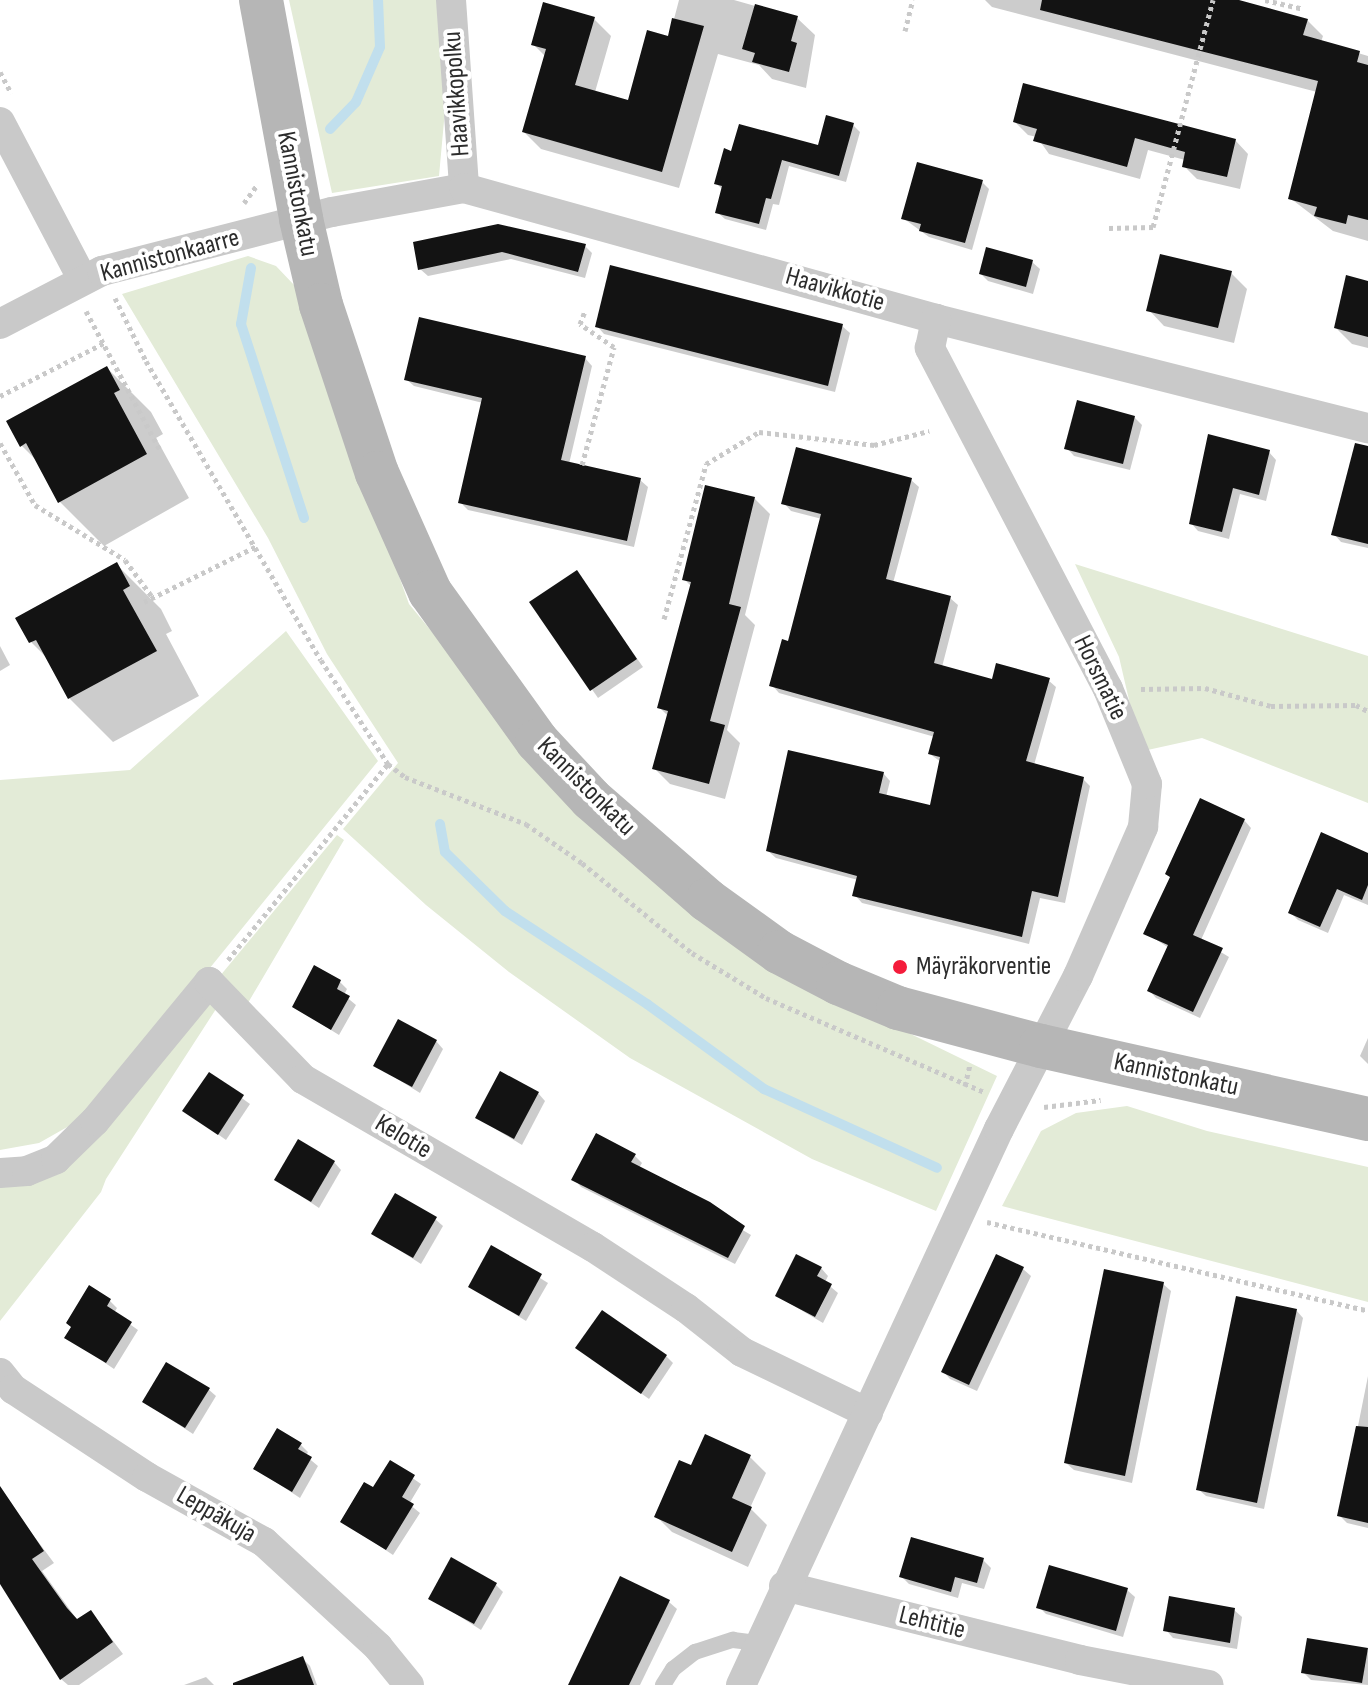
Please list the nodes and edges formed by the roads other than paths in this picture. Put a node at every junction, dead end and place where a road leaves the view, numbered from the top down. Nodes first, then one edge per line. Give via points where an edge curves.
1 (261, 0) edge
2 (451, 0) edge
3 (6, 109) edge
4 (464, 188) junction
5 (301, 219) junction
6 (86, 279) junction
7 (936, 319) junction
8 (0, 324) edge
9 (1368, 428) edge
10 (1041, 1046) junction
11 (1368, 1119) edge
12 (1, 1175) edge
13 (0, 1373) edge
14 (868, 1413) junction
15 (784, 1586) junction
16 (759, 1643) junction
17 (1085, 1672) edge
18 (409, 1685) edge
19 (663, 1685) edge
20 (741, 1685) edge
21 (1209, 1685) edge

1 - 5 street, Kannistonkatu
2 - 4 street, Haavikkopolku
3 - 6 street
4 - 5 street, Haavikkotie
4 - 7 street, Haavikkotie
5 - 6 street, Kannistonkaarre
5 - 10 street, Kannistonkatu via 321,305 377,473 430,592 537,741 603,809 707,900 779,952 898,1008
6 - 8 street, Kannistonkaarre
7 - 9 street, Haavikkotie
7 - 10 street, Horsmatie via 930,348 1108,689 1147,784 1143,827
10 - 11 street, Kannistonkatu
10 - 14 street
12 - 14 street, Kelotie via 56,1159 95,1121 209,982 303,1079 593,1247 742,1352
13 - 18 street, Leppäkuja via 13,1389 147,1477 264,1542 378,1647
14 - 15 street
15 - 16 street
15 - 17 street, Lehtitie
16 - 19 lane via 733,1640 695,1652
16 - 20 street
17 - 21 street, Lehtitie

